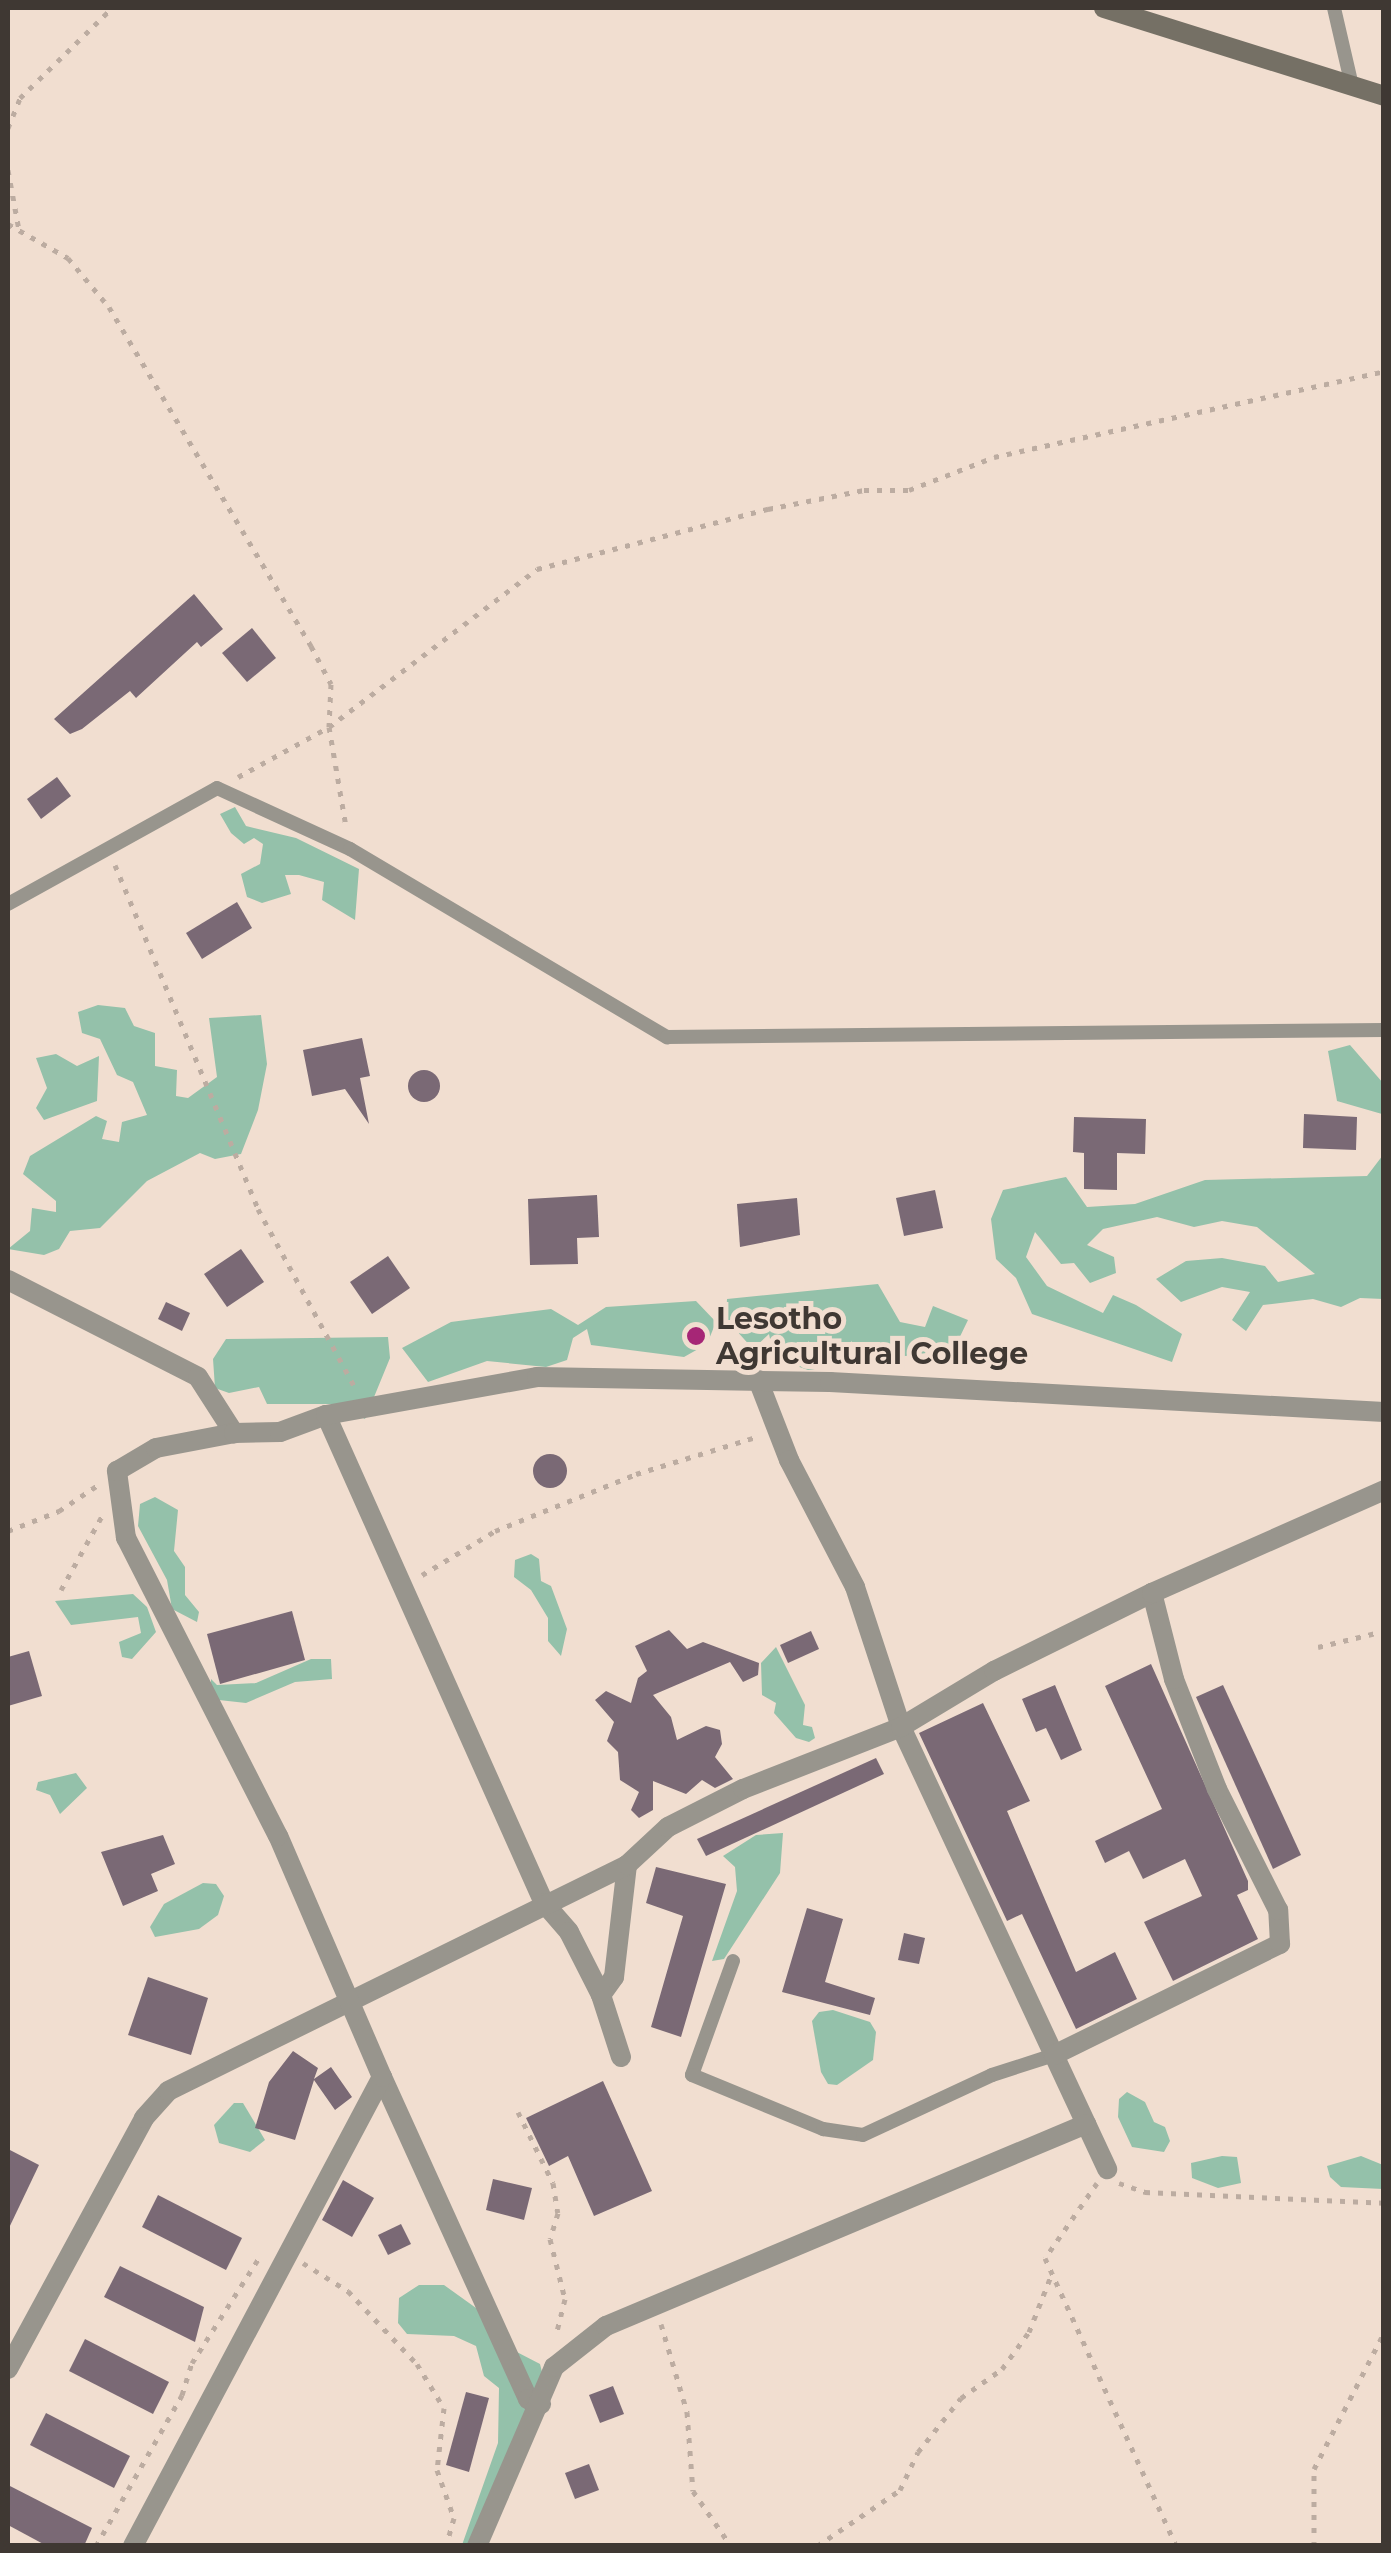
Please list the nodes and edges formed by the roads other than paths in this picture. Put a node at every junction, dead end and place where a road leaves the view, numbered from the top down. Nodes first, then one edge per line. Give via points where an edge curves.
1 (1104, 8) edge
2 (1334, 8) edge
3 (1352, 86) junction
4 (1384, 96) edge
5 (8, 904) edge
6 (1384, 1030) edge
7 (8, 1280) edge
8 (758, 1380) junction
9 (1384, 1412) edge
10 (326, 1415) junction
11 (234, 1433) junction
12 (1384, 1490) edge
13 (1152, 1593) junction
14 (901, 1727) junction
15 (628, 1865) junction
16 (544, 1903) junction
17 (732, 1961) dead end
18 (600, 1994) junction
19 (351, 2002) junction
20 (1054, 2055) junction
21 (621, 2057) dead end
22 (382, 2077) junction
23 (1086, 2124) junction
24 (1106, 2169) road end
25 (8, 2369) edge
26 (541, 2404) junction
27 (133, 2546) edge
28 (478, 2546) edge

1 - 3 main road
2 - 3 lane
3 - 4 main road
5 - 6 lane via 217,788 350,849 667,1037
7 - 11 street via 198,1378
8 - 9 street
8 - 10 street via 537,1378
8 - 14 street via 855,1587
10 - 11 street via 280,1432
10 - 16 street
11 - 19 street via 156,1448 117,1471 126,1538 278,1836
12 - 13 street
13 - 14 street via 994,1671
13 - 20 street via 1174,1679 1212,1775 1278,1910 1280,1944
14 - 15 street via 742,1789 668,1827
14 - 20 street
15 - 16 street
15 - 18 street via 614,1977
16 - 18 street via 569,1932
16 - 19 street
17 - 20 lane via 692,2075 823,2129 862,2135 992,2074
18 - 21 street
19 - 22 street
19 - 25 street via 168,2091 144,2118
20 - 23 street
22 - 26 street via 528,2398
22 - 27 street
23 - 24 street
23 - 26 street via 606,2326 554,2367
26 - 28 street

